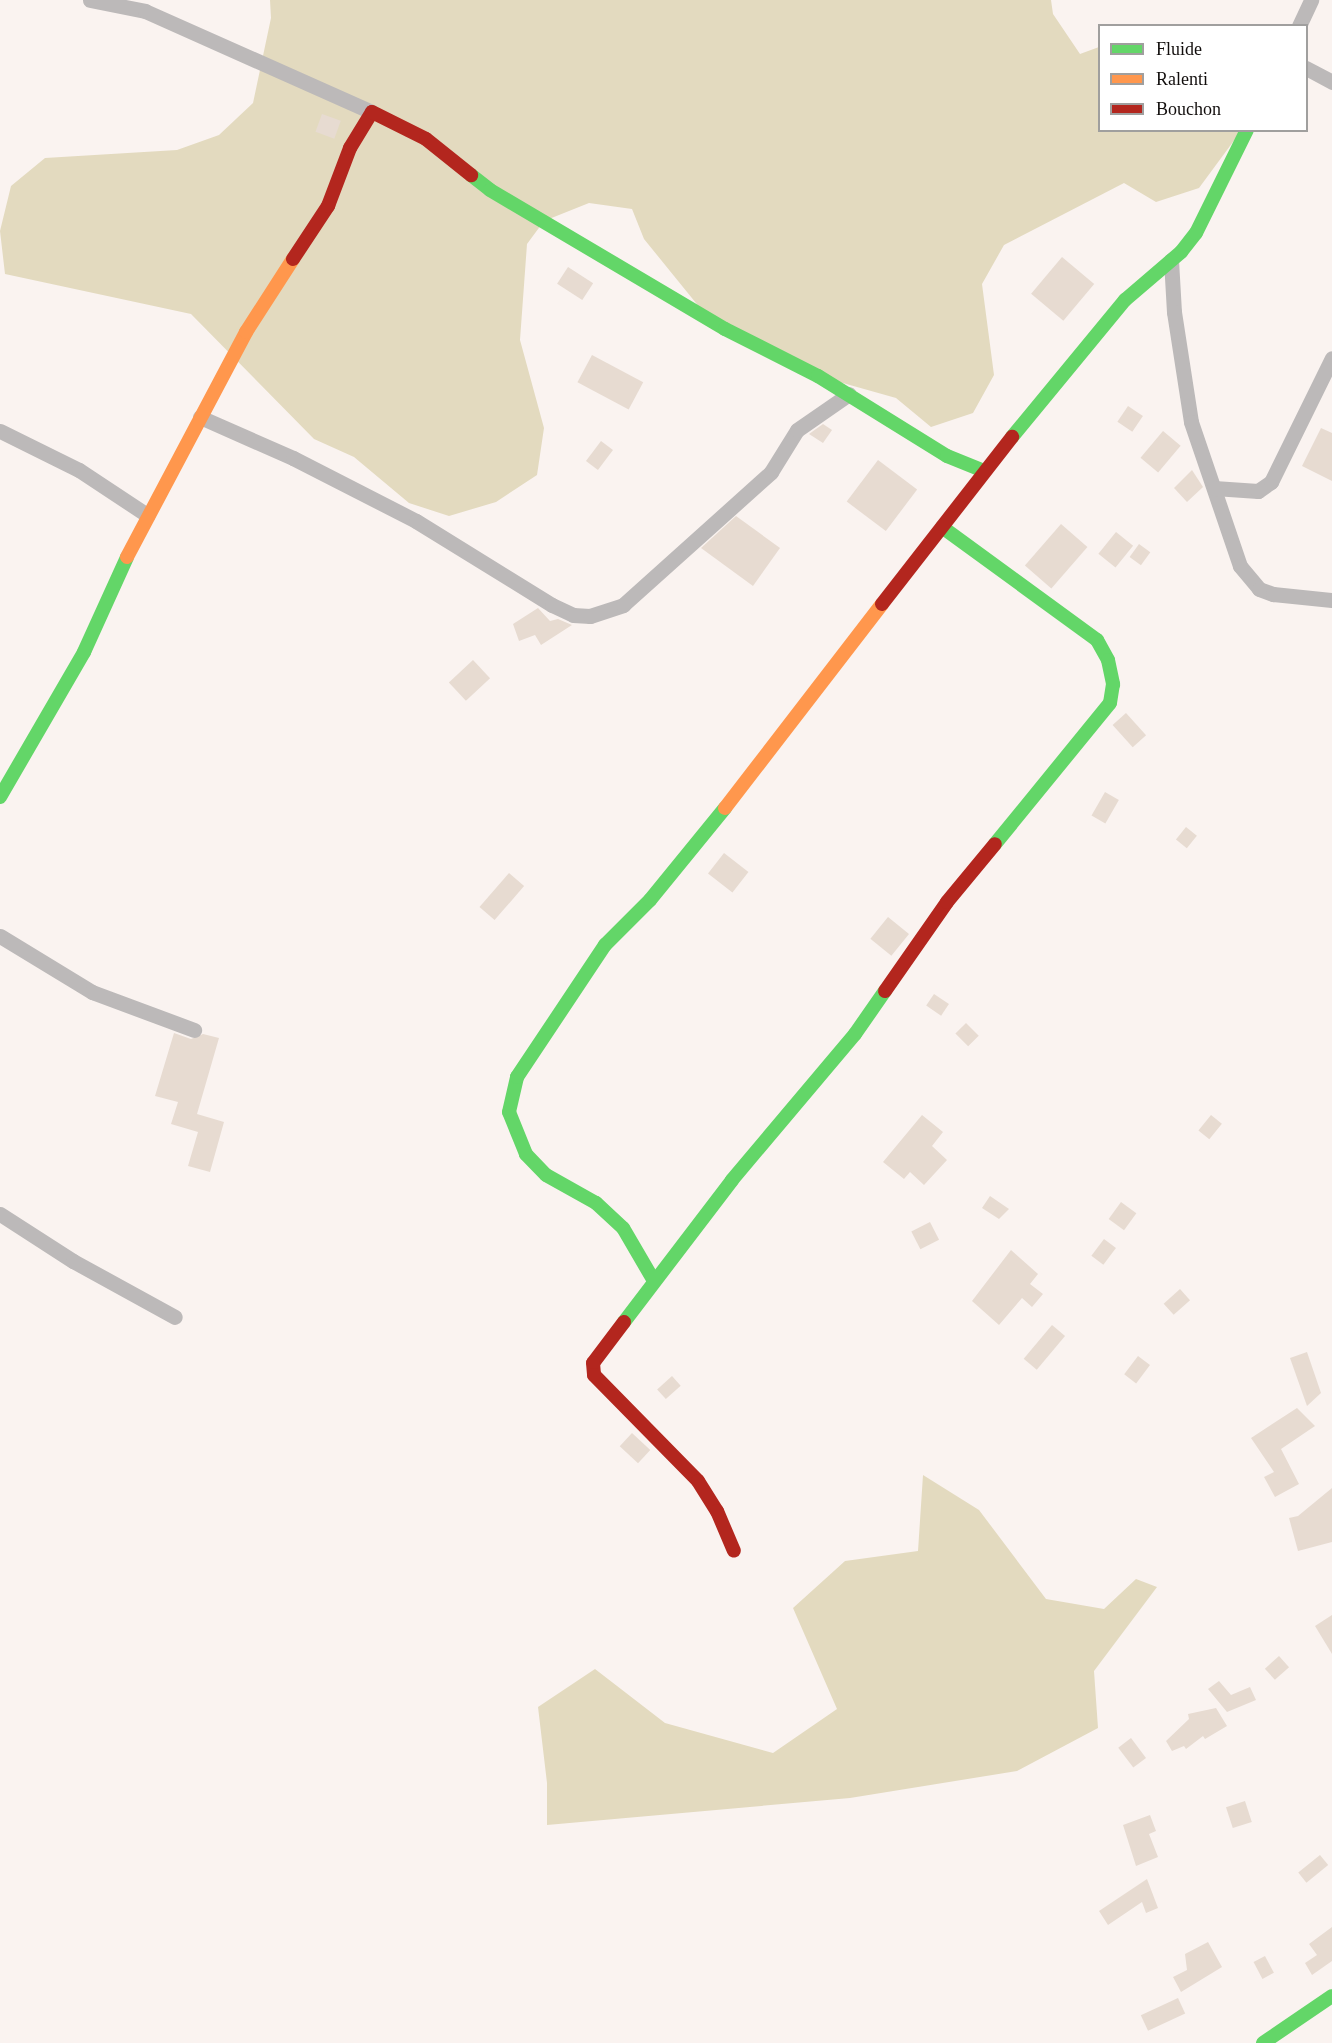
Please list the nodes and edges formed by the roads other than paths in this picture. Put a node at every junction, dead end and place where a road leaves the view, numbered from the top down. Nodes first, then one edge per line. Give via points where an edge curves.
1 (90, 0) edge
2 (1311, 0) edge
3 (1300, 24) edge
4 (1308, 69) edge
5 (1332, 82) edge
6 (372, 112) junction
7 (1246, 132) edge
8 (1171, 260) junction
9 (1332, 358) edge
10 (849, 394) junction
11 (200, 417) junction
12 (0, 431) edge
13 (984, 471) junction
14 (1214, 488) junction
15 (147, 515) junction
16 (942, 527) junction
17 (1332, 600) edge
18 (0, 797) edge
19 (0, 936) edge
20 (194, 1030) dead end
21 (0, 1214) edge
22 (654, 1281) junction
23 (174, 1317) dead end
24 (734, 1551) dead end
25 (1332, 1996) edge
26 (1263, 2043) edge

1 - 6 street via 145,11
2 - 3 street
4 - 5 street
6 - 10 street via 426,139 490,190 725,329
6 - 11 street via 350,148 328,206 246,332
7 - 8 street via 1196,233
8 - 13 street via 1125,300
8 - 14 street via 1174,312 1191,422
9 - 14 street via 1271,482 1258,491
10 - 11 street via 797,430 771,472 623,605 590,616 573,615 552,605 416,521 293,458
10 - 13 street via 940,452
11 - 15 street
12 - 15 street via 79,470
13 - 16 street
14 - 17 street via 1240,566 1259,589
15 - 18 street via 84,652
16 - 22 street via 735,796 650,900 605,945 517,1077 509,1112 525,1154 546,1175 597,1203 623,1228
16 - 22 street via 1097,640 1108,660 1113,684 1110,703 947,903 855,1034 732,1180
19 - 20 street via 92,992
21 - 23 street via 73,1261
22 - 24 street via 593,1363 594,1375 698,1481 717,1511
25 - 26 street

